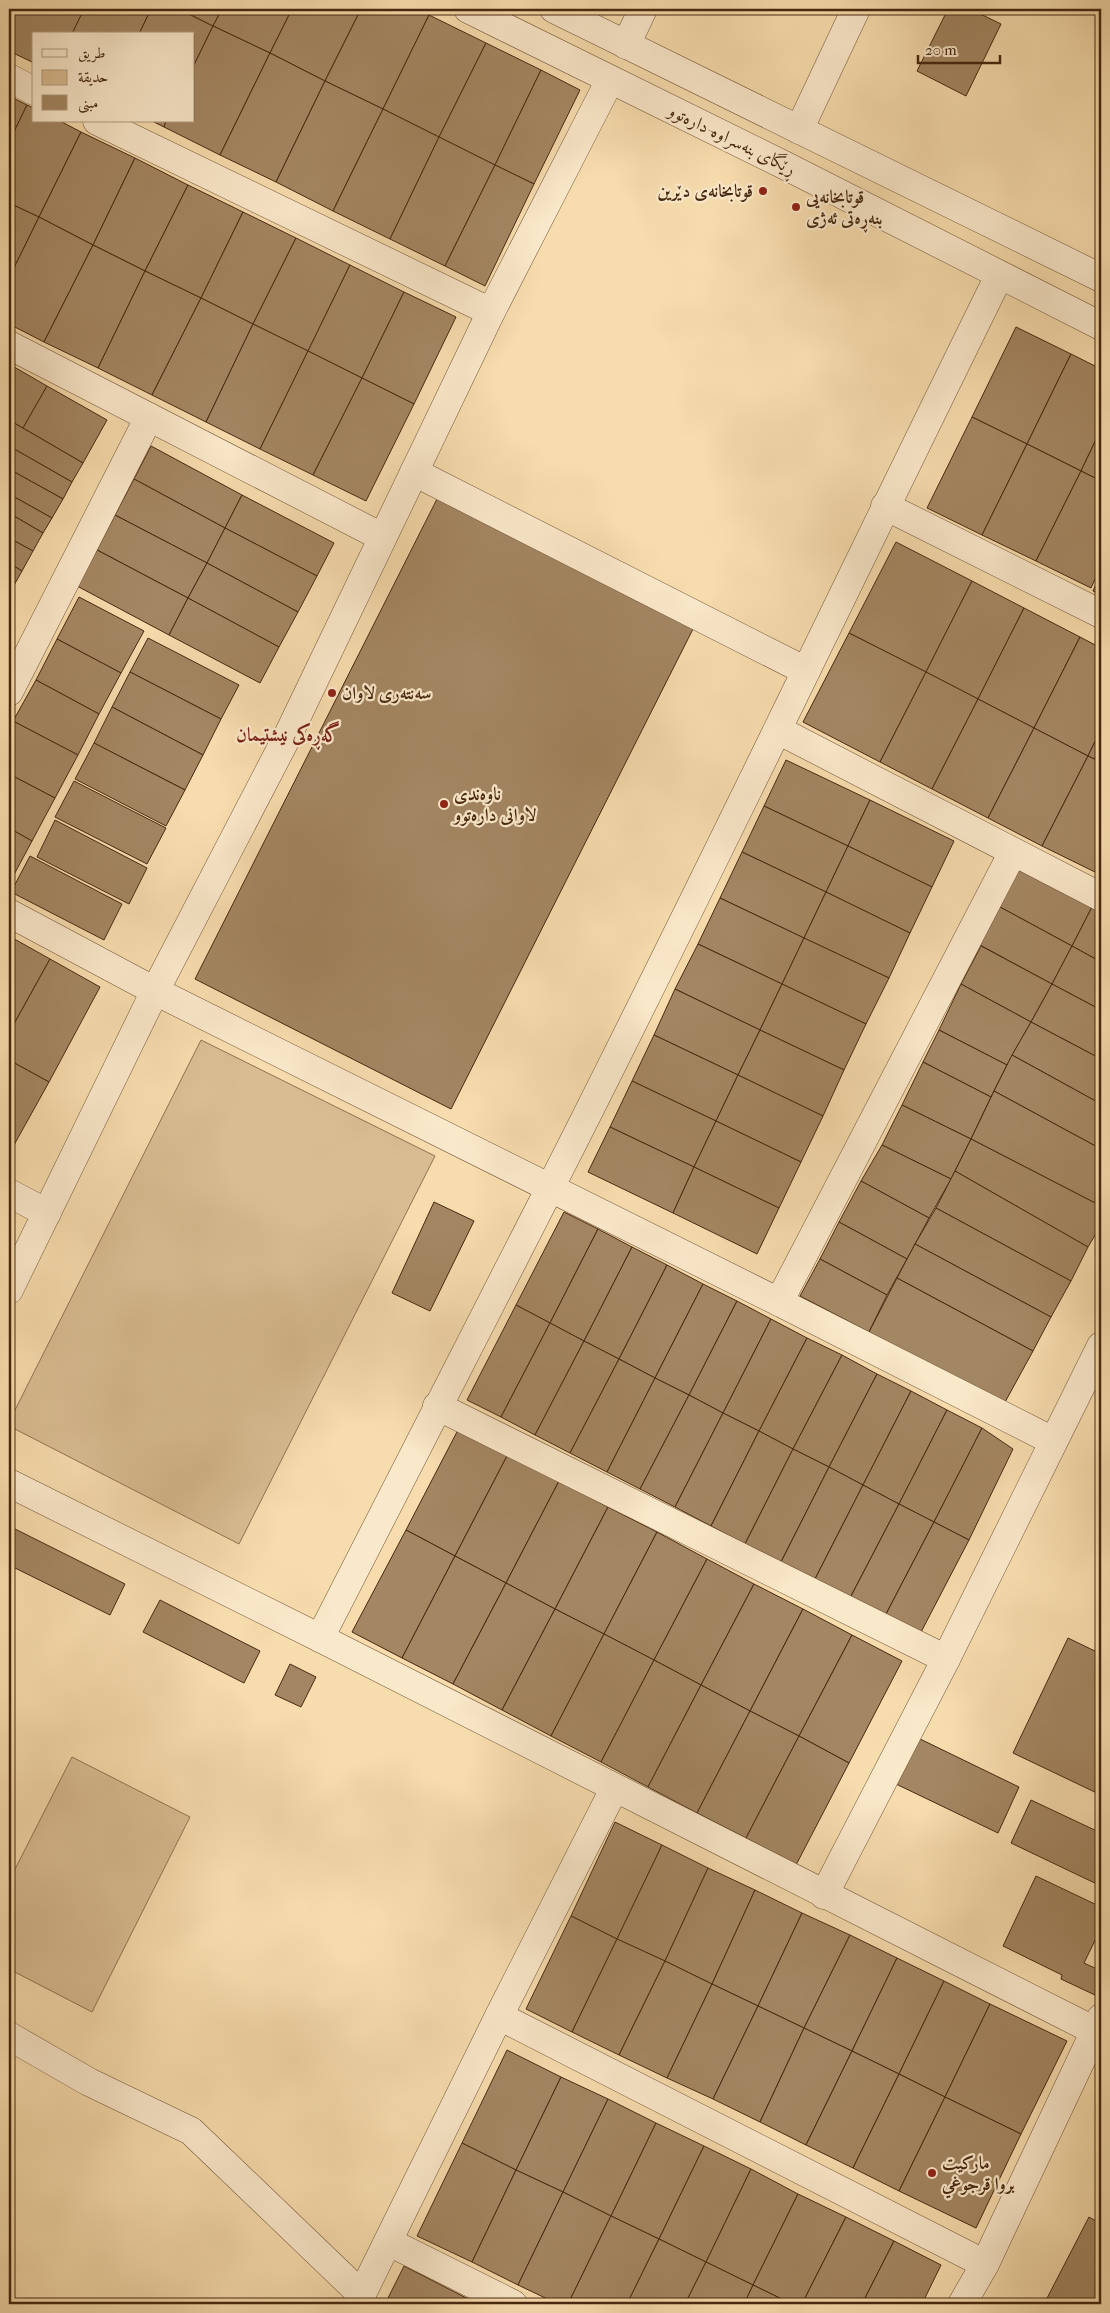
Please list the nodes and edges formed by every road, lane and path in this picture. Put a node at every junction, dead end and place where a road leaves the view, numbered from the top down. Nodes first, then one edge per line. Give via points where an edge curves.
1 (468, 9) edge
2 (554, 9) edge
3 (643, 9) edge
4 (856, 9) edge
5 (626, 45) junction
6 (9, 78) edge
7 (610, 80) junction
8 (32, 89) edge
9 (99, 122) edge
10 (799, 130) junction
11 (1048, 252) junction
12 (1000, 276) junction
13 (1101, 278) edge
14 (1029, 290) junction
15 (491, 312) junction
16 (1101, 326) edge
17 (9, 345) edge
18 (149, 417) junction
19 (414, 472) junction
20 (885, 506) junction
21 (382, 537) junction
22 (1101, 614) edge
23 (806, 671) junction
24 (9, 692) edge
25 (778, 730) junction
26 (1013, 852) junction
27 (1101, 898) edge
28 (9, 912) edge
29 (155, 992) junction
30 (550, 1188) junction
31 (9, 1193) edge
32 (47, 1213) junction
33 (9, 1290) edge
34 (779, 1302) junction
35 (1101, 1346) edge
36 (437, 1406) junction
37 (1052, 1441) junction
38 (9, 1483) edge
39 (320, 1638) junction
40 (946, 1659) junction
41 (614, 1789) junction
42 (824, 1895) junction
43 (499, 2016) junction
44 (1099, 2028) edge
45 (9, 2036) edge
46 (389, 2242) junction
47 (985, 2264) junction
48 (360, 2300) edge
49 (513, 2304) edge
50 (962, 2304) edge

1 - 7 street, ڕێگای بنەسراوە-دارەتوو
2 - 5 street
3 - 5 street
4 - 10 street
5 - 10 street
6 - 8 street
7 - 12 street, ڕێگای بنەسراوە-دارەتوو
7 - 15 street
9 - 15 street
10 - 11 street
11 - 13 street
11 - 14 street
12 - 14 street, ڕێگای بنەسراوە-دارەتوو
12 - 20 street
14 - 16 street, ڕێگای بنەسراوە-دارەتوو
15 - 19 street
17 - 18 street
18 - 21 street
18 - 24 street
19 - 21 street
19 - 23 street
20 - 22 street
20 - 23 street
21 - 29 street via 288,735
23 - 25 street
25 - 26 street
25 - 30 street
26 - 27 street
26 - 34 street
28 - 29 street
29 - 30 street
29 - 32 street
30 - 34 street
30 - 36 street
31 - 32 street
32 - 33 street
34 - 37 street
35 - 37 street
36 - 39 street
36 - 40 street
37 - 40 street
38 - 39 street
39 - 41 street
40 - 42 street
41 - 42 street
41 - 43 street
42 - 44 street
43 - 46 street
43 - 47 street
44 - 47 street
45 - 48 street via 89,2082 191,2131
46 - 48 street
46 - 49 street
47 - 50 street

